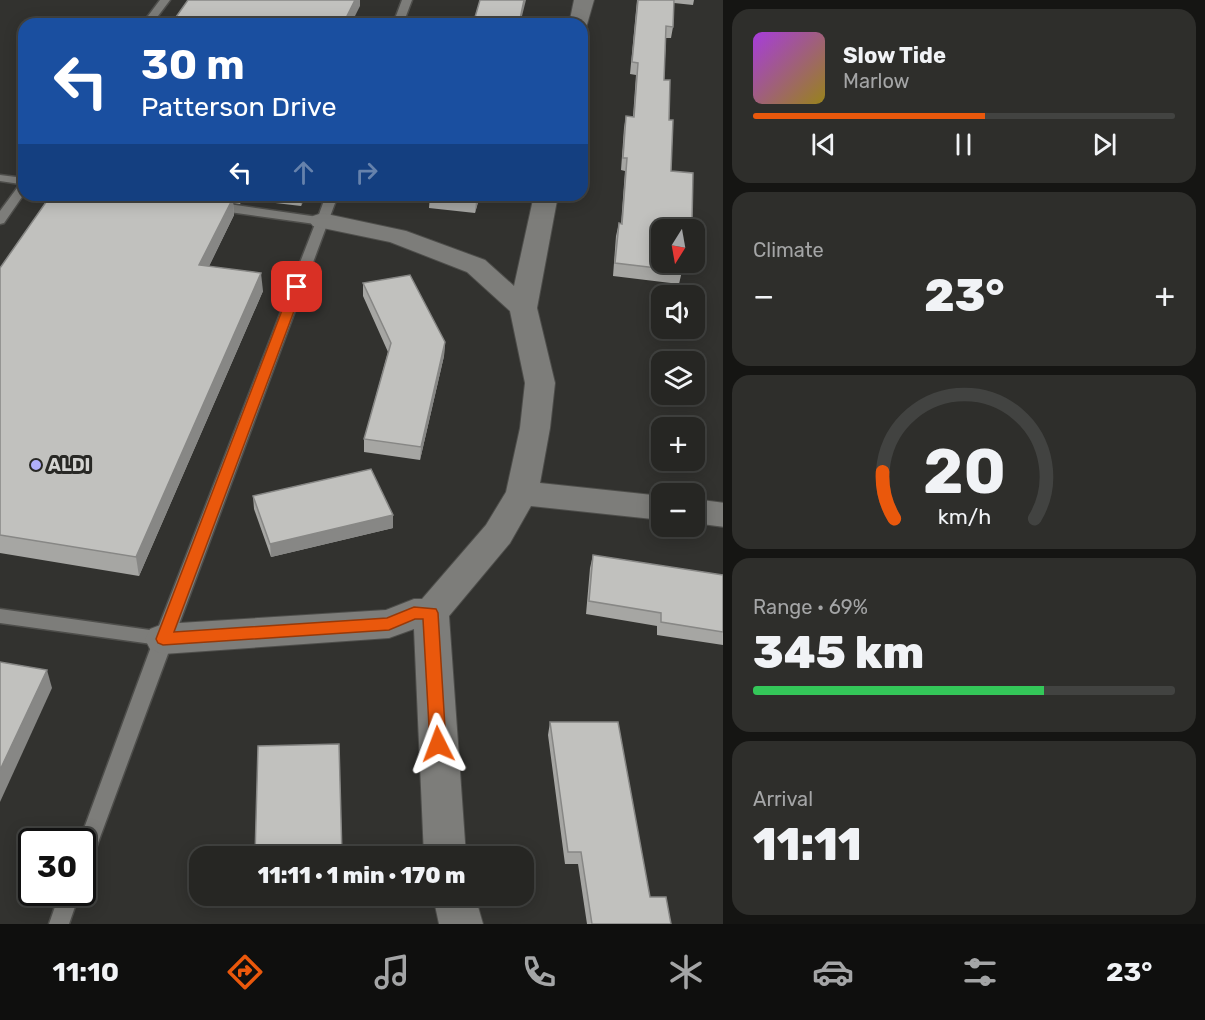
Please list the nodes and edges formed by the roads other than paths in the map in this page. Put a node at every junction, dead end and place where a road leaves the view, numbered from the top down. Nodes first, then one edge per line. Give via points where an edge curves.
1 (165, 0) edge
2 (407, 0) edge
3 (584, 0) edge
4 (152, 18) edge
5 (400, 18) edge
6 (580, 18) edge
7 (0, 178) edge
8 (18, 180) edge
9 (18, 194) edge
10 (330, 201) edge
11 (545, 201) edge
12 (199, 204) edge
13 (0, 220) edge
14 (322, 220) junction
15 (523, 308) junction
16 (522, 493) junction
17 (651, 507) edge
18 (705, 513) edge
19 (723, 515) edge
20 (430, 613) junction
21 (0, 616) edge
22 (163, 639) junction
23 (93, 828) edge
24 (444, 846) edge
25 (65, 906) edge
26 (456, 906) edge
27 (59, 924) edge
28 (460, 924) edge

1 - 4 lane
2 - 5 lane
3 - 6 street
7 - 8 lane
9 - 13 lane
10 - 14 lane
11 - 15 street
12 - 14 lane
14 - 15 street via 397,236 476,266
14 - 22 lane
15 - 16 street via 540,383 536,428
16 - 17 street
16 - 20 street via 498,534
18 - 19 street
20 - 22 street via 414,613 389,624
20 - 24 street
21 - 22 lane
22 - 23 lane
25 - 27 lane
26 - 28 street

